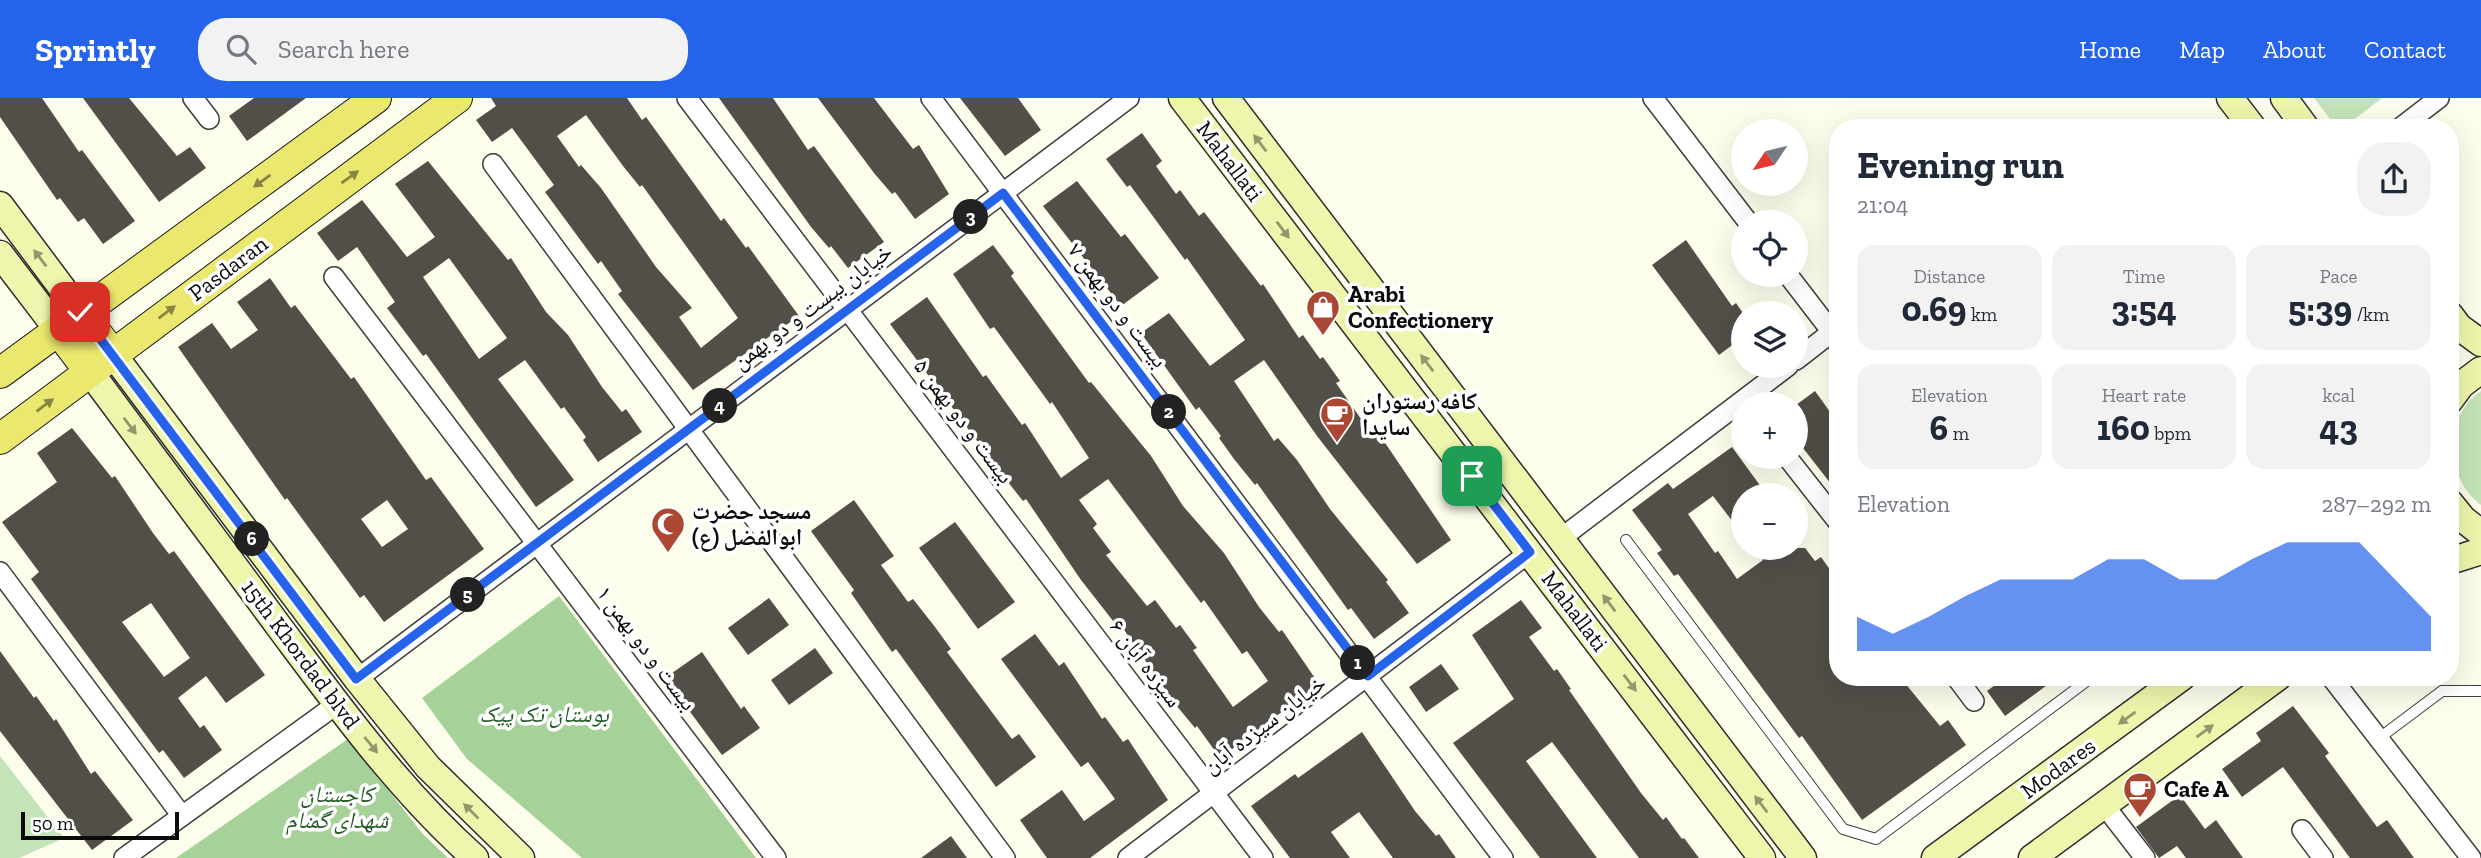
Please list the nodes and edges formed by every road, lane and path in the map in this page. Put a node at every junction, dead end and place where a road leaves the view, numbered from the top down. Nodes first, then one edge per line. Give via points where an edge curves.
1 (193, 98) edge
2 (376, 98) edge
3 (457, 98) edge
4 (687, 98) edge
5 (931, 98) edge
6 (1129, 98) edge
7 (1182, 98) edge
8 (1226, 98) edge
9 (1653, 98) edge
10 (2231, 98) edge
11 (2284, 98) edge
12 (2439, 98) edge
13 (209, 119) dead end
14 (2246, 119) edge
15 (2299, 119) edge
16 (2412, 119) edge
17 (492, 164) dead end
18 (1003, 193) junction
19 (0, 205) edge
20 (1739, 210) edge
21 (0, 254) edge
22 (334, 277) dead end
23 (1797, 287) edge
24 (849, 309) junction
25 (69, 321) junction
26 (2459, 327) edge
27 (1829, 328) edge
28 (1829, 340) edge
29 (2481, 343) edge
30 (1808, 353) edge
31 (101, 362) junction
32 (2481, 370) edge
33 (0, 373) edge
34 (1774, 378) edge
35 (2459, 388) edge
36 (1757, 392) edge
37 (1731, 412) edge
38 (689, 429) junction
39 (0, 439) edge
40 (1796, 469) edge
41 (1829, 511) edge
42 (2459, 514) edge
43 (2481, 533) edge
44 (1560, 539) junction
45 (1626, 540) dead end
46 (537, 544) junction
47 (2481, 551) edge
48 (1530, 552) junction
49 (2459, 558) edge
50 (1040, 563) joint
51 (0, 572) edge
52 (1368, 676) junction
53 (356, 679) junction
54 (1963, 686) edge
55 (2080, 686) edge
56 (2170, 686) edge
57 (2266, 686) edge
58 (2338, 686) edge
59 (2481, 691) edge
60 (1974, 701) dead end
61 (337, 704) junction
62 (2378, 739) junction
63 (1213, 793) junction
64 (2104, 805) junction
65 (182, 816) junction
66 (2302, 830) dead end
67 (124, 858) edge
68 (475, 858) edge
69 (521, 858) edge
70 (776, 858) edge
71 (1005, 858) edge
72 (1128, 858) edge
73 (1263, 858) edge
74 (1503, 858) edge
75 (1762, 858) edge
76 (1803, 858) edge
77 (1935, 858) edge
78 (2032, 858) edge
79 (2145, 858) edge
80 (2323, 858) edge
81 (2471, 858) edge

1 - 13 street
2 -> 25 main road
31 -> 3 main road, Pasdaran
4 - 24 street, بیست و دو بهمن ۵
5 - 18 street, بیست و دو بهمن ۷
6 - 18 street, خیابان بیست و دو بهمن
7 -> 48 main road, Mahallati
44 -> 8 main road, Mahallati
9 - 20 street
10 - 14 main road
11 - 15 main road
12 - 16 street
17 - 38 street
18 - 24 street, خیابان بیست و دو بهمن
18 - 52 street, بیست و دو بهمن ۷
25 -> 19 main road
21 - 25 main road
22 - 46 street, بیست و دو بهمن ۱
23 - 27 street
24 - 38 street, خیابان بیست و دو بهمن
24 - 50 street, بیست و دو بهمن ۵
25 - 31 main road
25 - 33 main road
26 - 29 main road
28 - 30 street
39 -> 31 main road, Pasdaran
31 - 53 main road
31 -> 61 main road, 15th Khordad blvd
32 - 35 main road
34 - 36 street
37 - 44 street
38 - 46 street, خیابان بیست و دو بهمن
38 - 71 street
40 - 41 street
42 - 43 main road
76 -> 44 main road, Mahallati
45 - 55 lane via 1843,829 1876,839
46 - 53 street, خیابان بیست و دو بهمن
46 - 70 street, بیست و دو بهمن ۱
47 - 49 main road
48 - 52 street, خیابان سیزده آبان
48 -> 75 main road, Mahallati
50 - 63 street, سیزده آبان ۶
51 - 65 street
52 - 63 street, خیابان سیزده آبان
52 - 74 street, بیست و دو بهمن ۷
69 -> 53 main road via 428,767
54 - 60 street
56 -> 77 main road, Modares
64 -> 57 main road
58 - 62 street
59 - 62 lane via 2442,691
61 - 65 street
61 -> 68 main road, 15th Khordad blvd via 407,789
62 - 81 street
63 - 72 street, خیابان سیزده آبان
63 - 73 street, سیزده آبان ۶
64 - 78 main road
64 - 79 street
65 - 67 street
66 - 80 street

